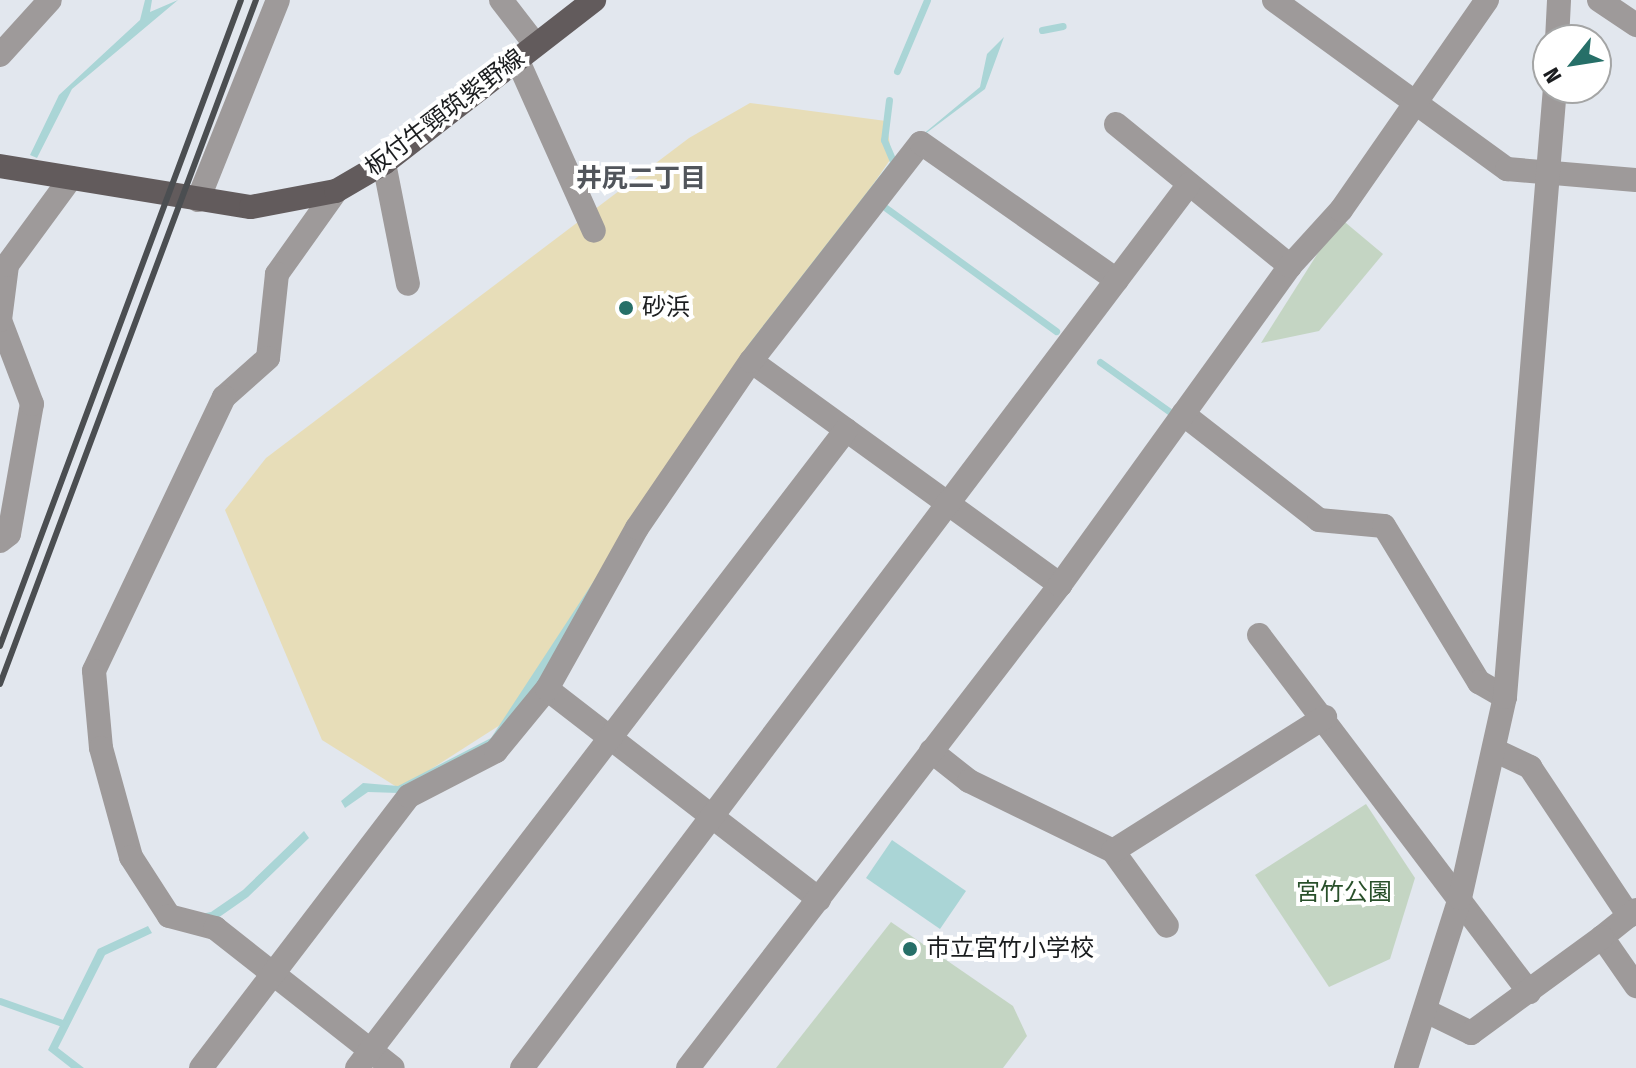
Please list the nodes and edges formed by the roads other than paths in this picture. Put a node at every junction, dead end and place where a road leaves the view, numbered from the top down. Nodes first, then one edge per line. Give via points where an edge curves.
1 (50, 0) edge
2 (278, 0) edge
3 (501, 0) edge
4 (594, 0) edge
5 (1274, 0) edge
6 (1487, 0) edge
7 (1559, 0) edge
8 (1599, 0) edge
9 (1558, 24) edge
10 (1636, 25) edge
11 (526, 52) junction
12 (0, 55) edge
13 (1554, 104) edge
14 (1414, 105) junction
15 (1116, 124) dead end
16 (384, 163) junction
17 (0, 166) edge
18 (71, 178) junction
19 (1550, 178) junction
20 (1636, 180) edge
21 (1189, 184) junction
22 (336, 191) junction
23 (198, 200) junction
24 (594, 231) dead end
25 (1290, 266) junction
26 (1117, 280) junction
27 (408, 284) dead end
28 (751, 361) junction
29 (1183, 414) junction
30 (846, 430) junction
31 (948, 504) junction
32 (0, 541) edge
33 (1060, 585) junction
34 (1259, 635) dead end
35 (547, 689) junction
36 (1505, 697) junction
37 (1325, 717) junction
38 (610, 737) junction
39 (931, 751) junction
40 (1496, 751) junction
41 (712, 816) junction
42 (1113, 851) junction
43 (1460, 898) junction
44 (819, 899) junction
45 (1632, 913) edge
46 (1167, 926) dead end
47 (1602, 937) junction
48 (270, 972) junction
49 (1636, 986) edge
50 (1529, 992) junction
51 (1428, 1012) junction
52 (364, 1059) edge
53 (201, 1068) edge
54 (393, 1068) edge
55 (522, 1068) edge
56 (688, 1068) edge
57 (1406, 1068) edge

1 - 12 street
2 - 23 street
3 - 11 street
4 - 11 main road, 板付牛頸筑紫野線
5 - 14 street
6 - 14 street
7 - 9 street
8 - 10 street
11 - 16 main road, 板付牛頸筑紫野線
11 - 24 street
13 - 19 street
14 - 19 street via 1507,169
14 - 25 street via 1341,210
15 - 21 street
16 - 22 main road, 板付牛頸筑紫野線
16 - 27 street
17 - 18 main road, 板付牛頸筑紫野線
18 - 23 main road, 板付牛頸筑紫野線
18 - 32 street via 7,265 0,320 32,404 9,534
19 - 20 street
19 - 36 street
21 - 25 street
21 - 26 street
22 - 23 main road, 板付牛頸筑紫野線 via 251,207
22 - 48 street via 277,274 268,358 224,397 94,671 101,748 131,857 169,916 215,928
25 - 29 street
26 - 28 street via 921,143
26 - 31 street
28 - 30 street
28 - 35 street via 637,528
29 - 33 street
29 - 36 street via 1319,520 1384,526 1479,682
30 - 31 street
30 - 38 street
31 - 33 street
31 - 41 street
33 - 39 street
34 - 37 street
35 - 38 street
35 - 48 street via 496,751 409,796
36 - 40 street
37 - 42 street
37 - 43 street
38 - 41 street
38 - 52 street
39 - 42 street via 969,781
39 - 44 street
40 - 43 street
40 - 45 street via 1530,767
41 - 44 street
41 - 55 street
42 - 46 street
43 - 50 street
43 - 51 street
44 - 56 street
45 - 47 street
47 - 49 street
47 - 50 street
48 - 52 street
48 - 53 street
50 - 51 street via 1471,1033
51 - 57 street
52 - 54 street

